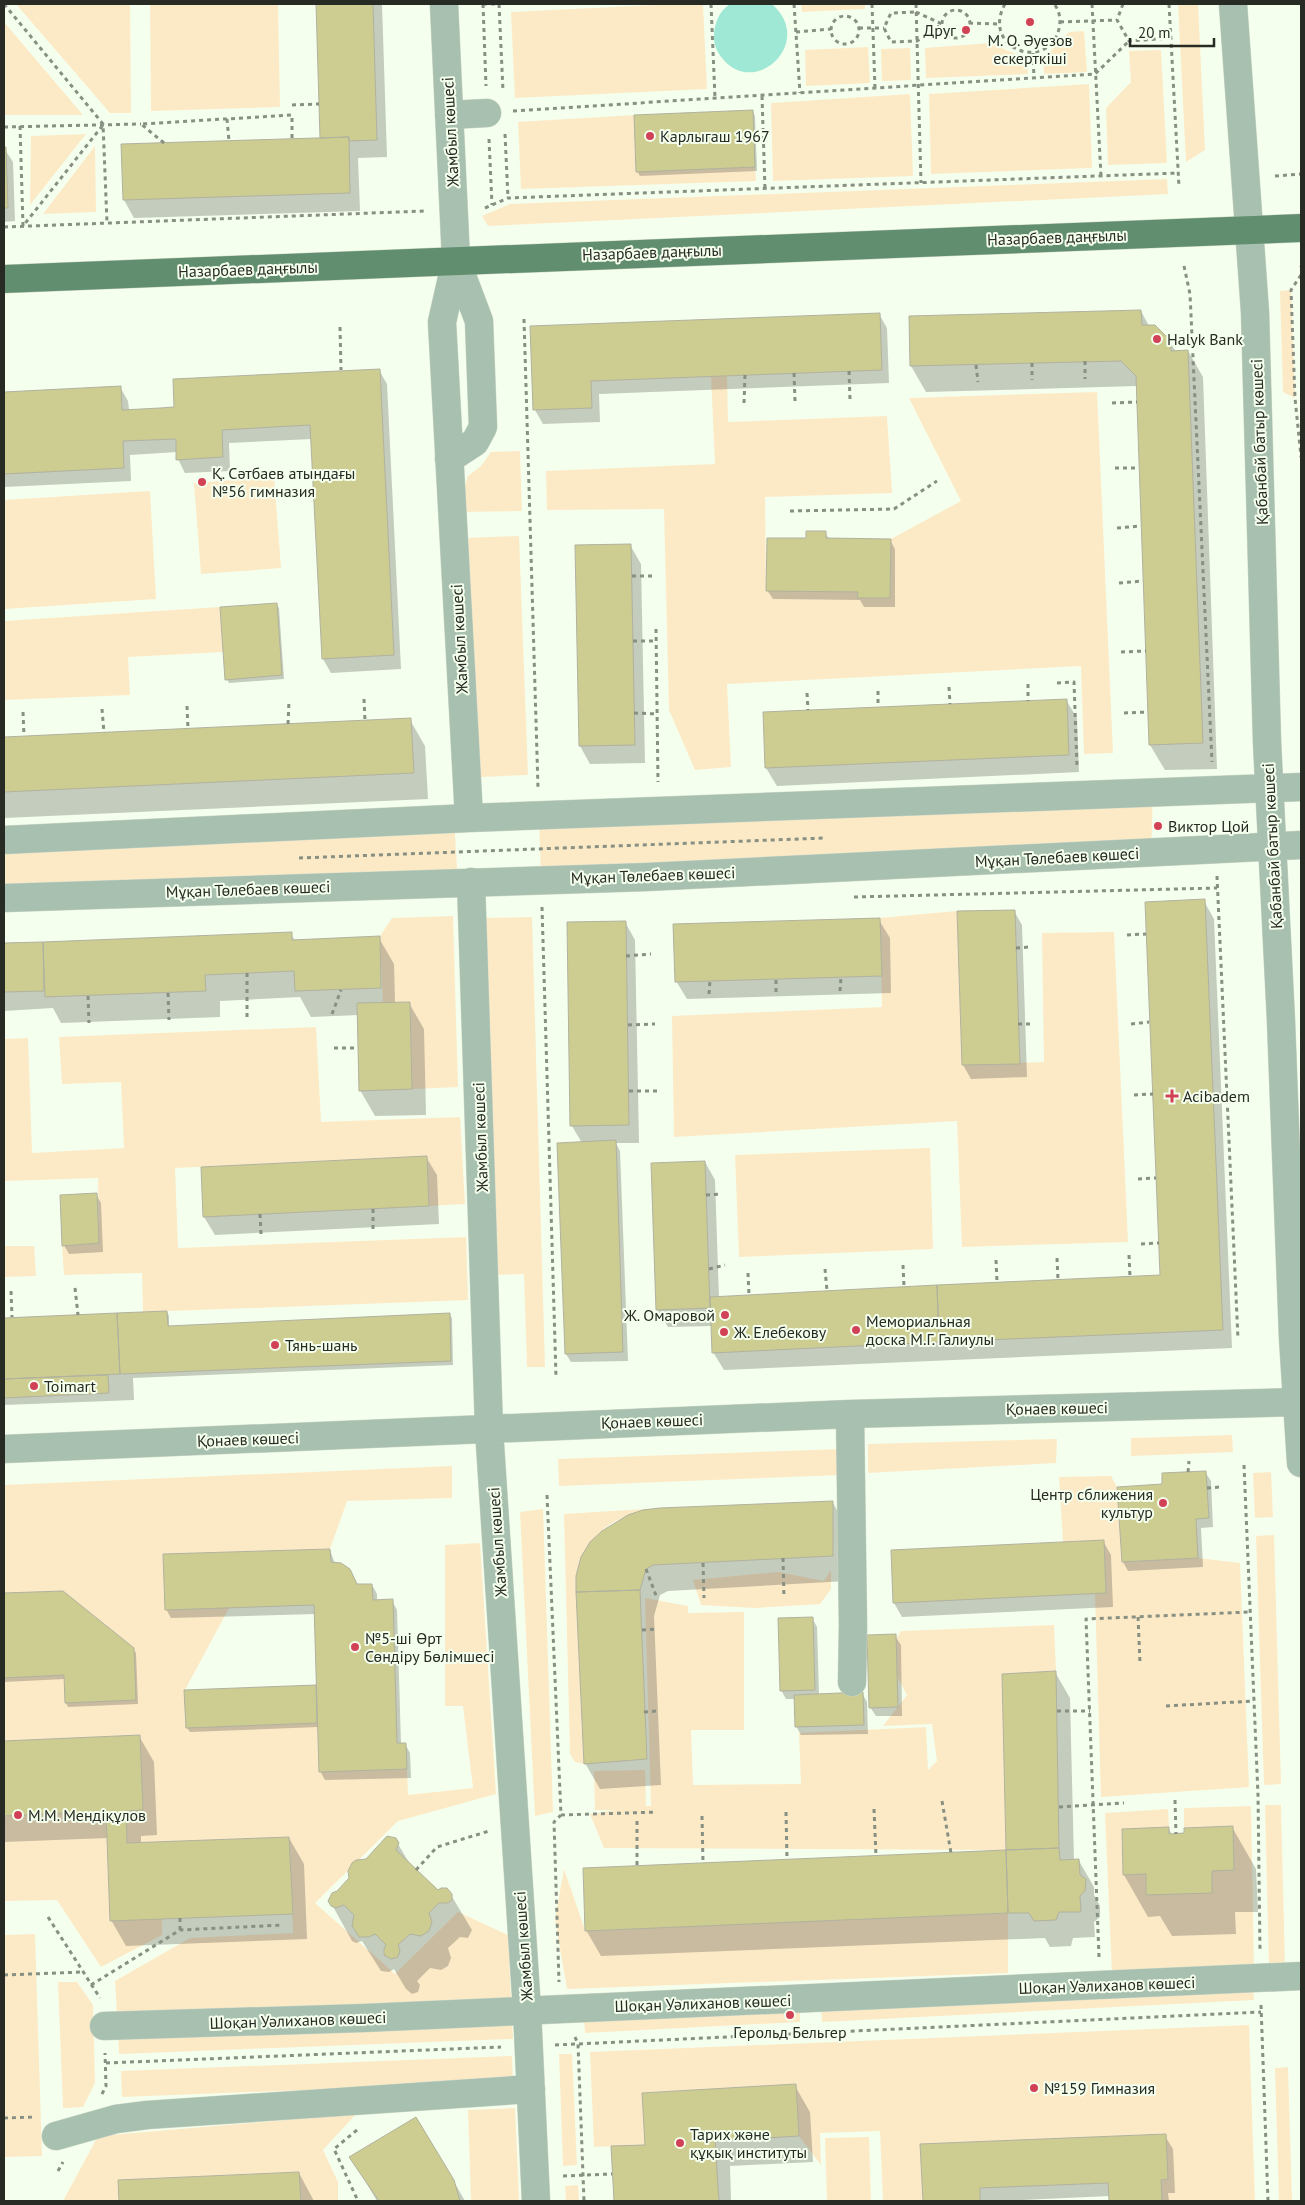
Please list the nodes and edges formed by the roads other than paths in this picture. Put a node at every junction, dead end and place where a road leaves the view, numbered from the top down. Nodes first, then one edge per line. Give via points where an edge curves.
1 (444, 4) edge
2 (1234, 4) edge
3 (488, 113) road end
4 (449, 115) junction
5 (1301, 228) edge
6 (1250, 230) junction
7 (456, 260) junction
8 (4, 279) edge
9 (449, 460) junction
10 (1301, 787) edge
11 (1269, 789) junction
12 (469, 818) junction
13 (4, 840) edge
14 (1301, 845) edge
15 (1272, 847) junction
16 (471, 882) junction
17 (4, 898) edge
18 (1299, 1402) edge
19 (850, 1414) junction
20 (489, 1429) junction
21 (4, 1449) edge
22 (1301, 1463) edge
23 (852, 1682) dead end
24 (1301, 1976) edge
25 (527, 2010) junction
26 (104, 2026) dead end
27 (531, 2090) junction
28 (56, 2136) dead end
29 (536, 2189) edge

1 - 4 street, Жамбыл көшесі
2 - 6 street
3 - 4 street
4 - 7 street, Жамбыл көшесі
5 - 6 main road, Назарбаев даңғылы
6 - 7 main road, Назарбаев даңғылы
6 - 11 street, Қабанбай батыр көшесі
7 - 8 main road, Назарбаев даңғылы
7 - 9 street, Жамбыл көшесі via 442,322
7 - 9 street, Жамбыл көшесі via 479,321 483,427 475,442
9 - 12 street, Жамбыл көшесі
10 - 11 street
11 - 12 street
11 - 15 street, Қабанбай батыр көшесі
12 - 13 street
14 - 15 street, Мұқан Төлебаев көшесі
15 - 16 street, Мұқан Төлебаев көшесі via 648,877
15 - 18 street, Қабанбай батыр көшесі
16 - 17 street, Мұқан Төлебаев көшесі
16 - 20 street, Жамбыл көшесі
18 - 19 street, Қонаев көшесі
18 - 22 street, Қабанбай батыр көшесі
19 - 20 street, Қонаев көшесі
19 - 23 street
20 - 21 street, Қонаев көшесі
20 - 25 street, Жамбыл көшесі
24 - 25 street, Шоқан Уәлиханов көшесі
25 - 26 street, Шоқан Уәлиханов көшесі
25 - 27 street, Жамбыл көшесі
27 - 28 street via 147,2115 116,2119
27 - 29 street, Жамбыл көшесі

